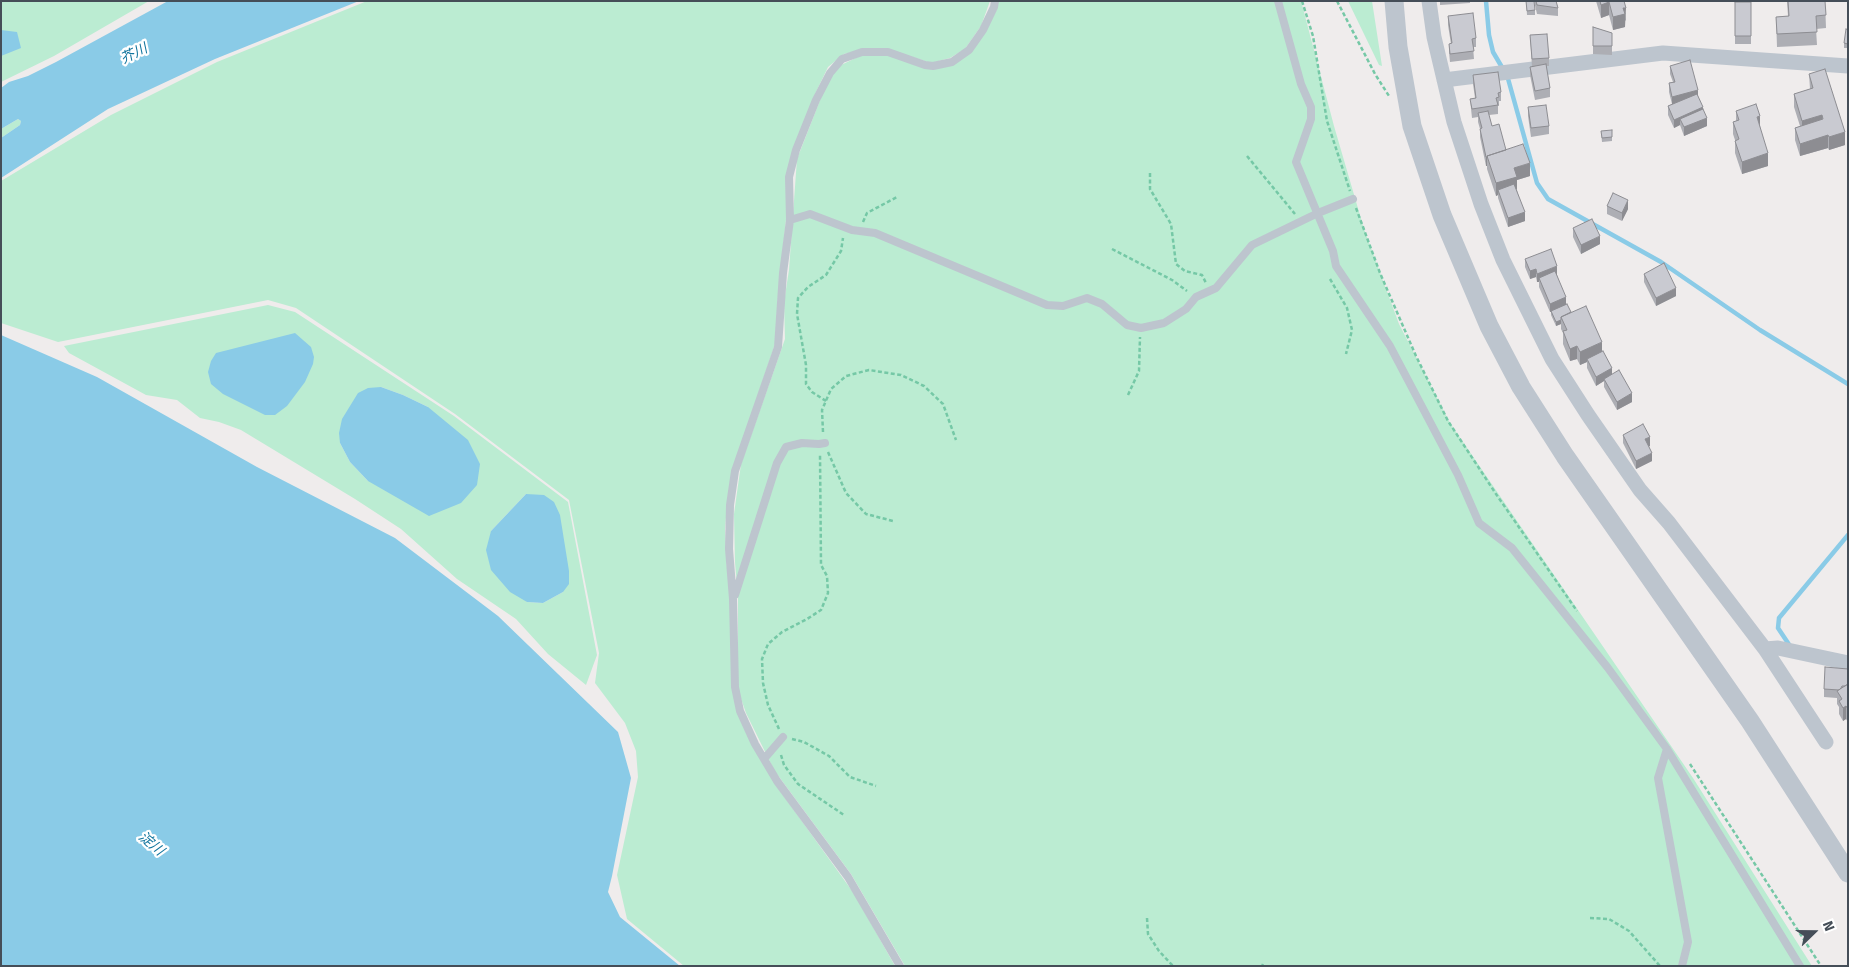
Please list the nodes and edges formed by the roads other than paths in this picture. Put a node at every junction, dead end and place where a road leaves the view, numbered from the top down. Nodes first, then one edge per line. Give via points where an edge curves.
1 (995, 1) edge
2 (1278, 1) edge
3 (1394, 1) edge
4 (1429, 1) edge
5 (1848, 66) edge
6 (1444, 80) junction
7 (1354, 199) road end
8 (1318, 213) junction
9 (790, 220) junction
10 (822, 444) road end
11 (733, 599) junction
12 (1764, 649) junction
13 (1848, 663) edge
14 (783, 737) road end
15 (1826, 742) dead end
16 (1667, 749) junction
17 (764, 759) junction
18 (1848, 873) edge
19 (900, 966) edge
20 (1682, 966) edge
21 (1800, 966) edge

1 - 9 lane via 983,30 969,50 952,62 925,64 877,51 842,59 830,73 816,100 796,150 789,177
2 - 8 lane via 1301,84 1311,107 1311,119 1296,162
3 - 18 street via 1398,47 1412,126 1442,215 1489,326 1521,387 1565,456 1750,721
4 - 6 street
5 - 6 street via 1663,52
6 - 12 street via 1481,204 1552,359 1640,490
7 - 8 lane
8 - 9 lane via 1252,245 1216,288 1196,296 1186,309 1164,323 1141,328 1127,325 1102,304 1087,298 1063,306 1047,305 875,233 848,229 810,214
8 - 16 lane via 1336,266 1390,346 1458,475 1479,523 1512,548 1608,668
9 - 11 lane via 778,347 735,471 729,549
10 - 11 lane via 802,443 786,447 777,463
11 - 17 lane via 735,687 740,711
12 - 13 street via 1778,648
12 - 15 street
14 - 17 lane
16 - 20 lane via 1658,778 1688,942
16 - 21 lane
17 - 19 lane via 777,782 848,877

